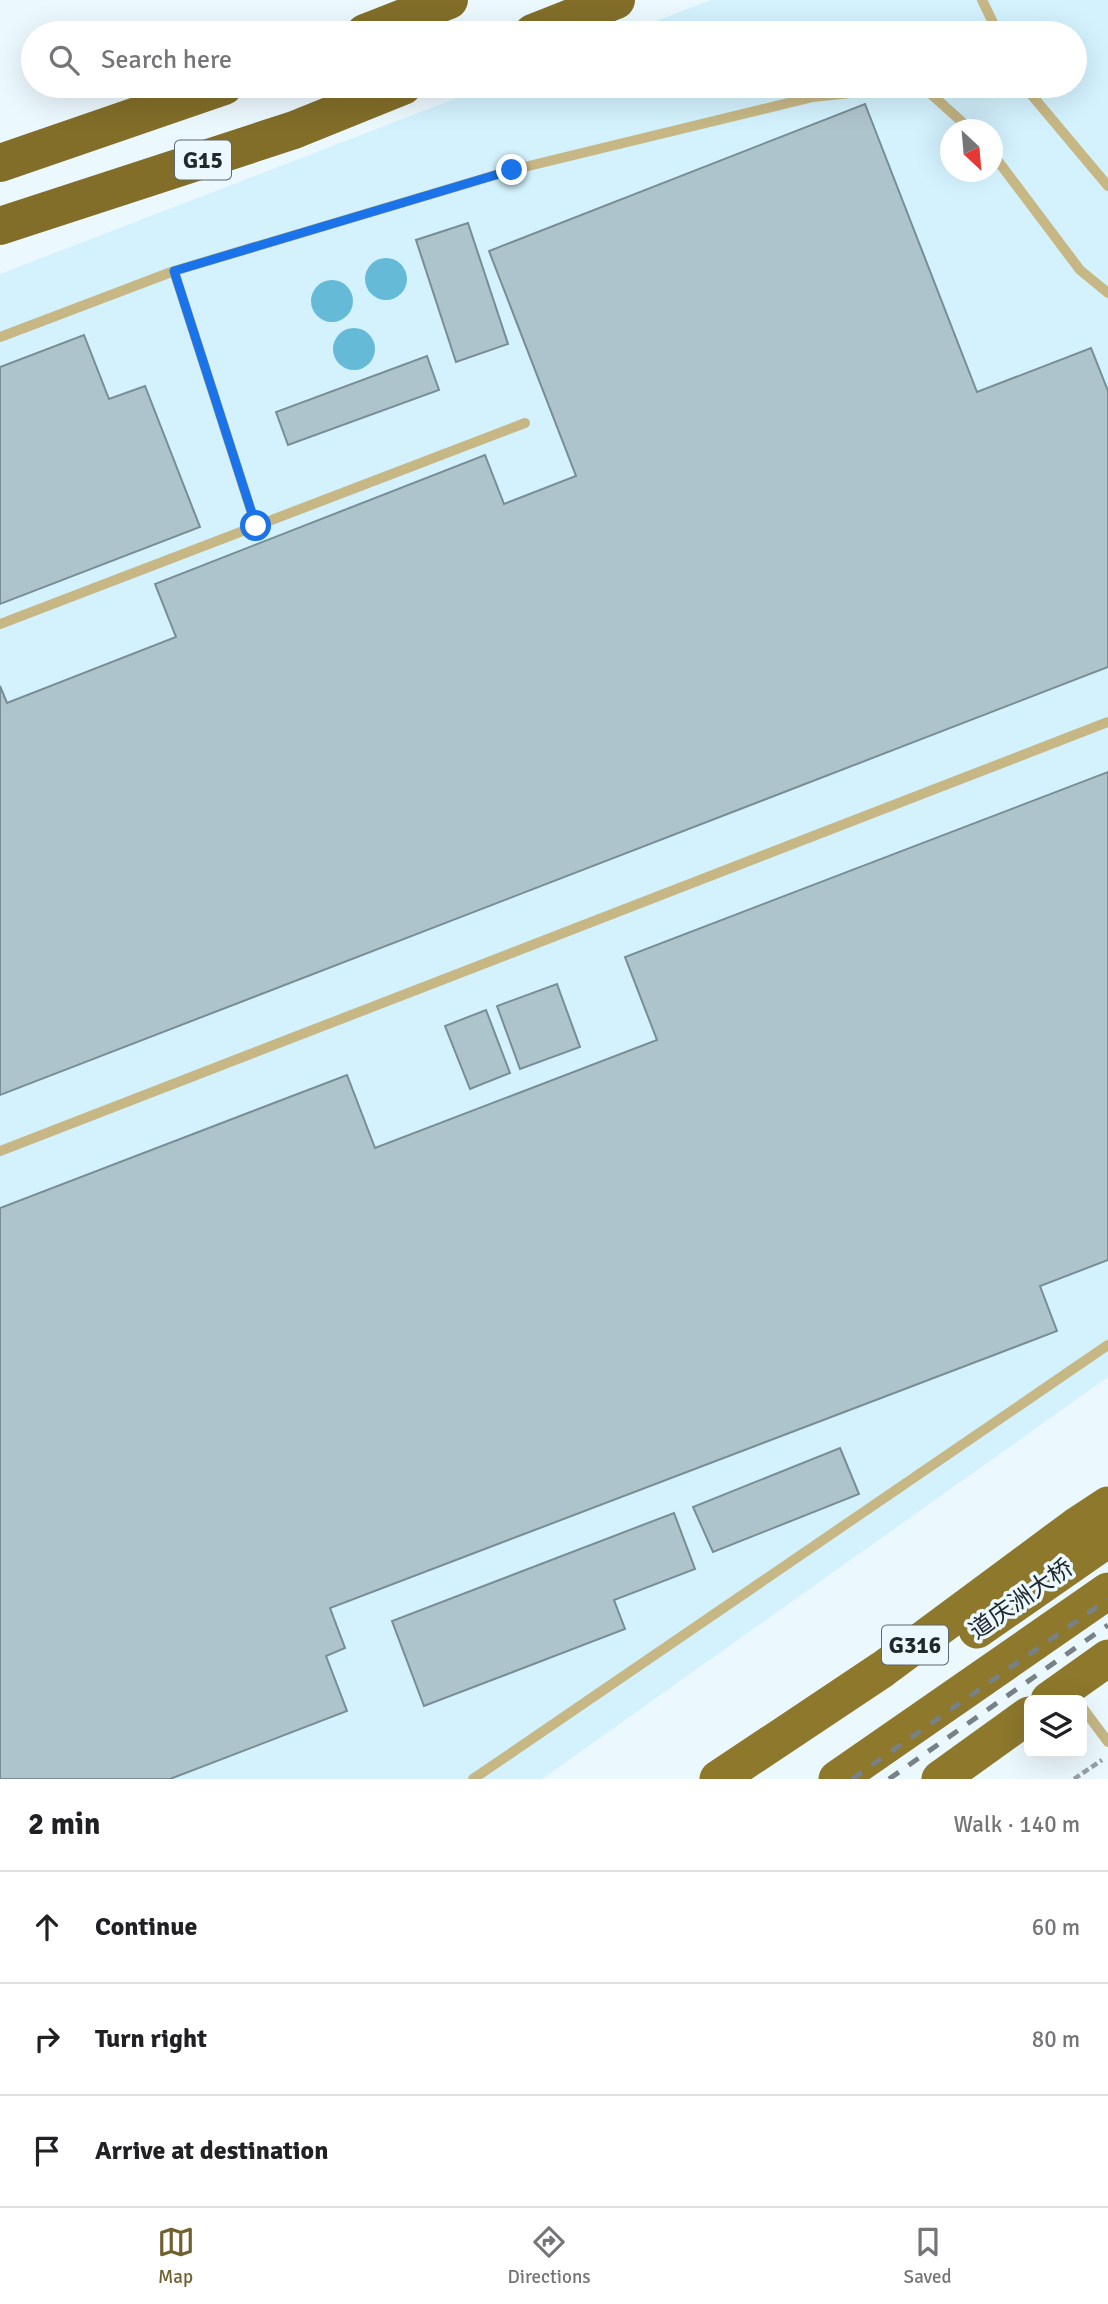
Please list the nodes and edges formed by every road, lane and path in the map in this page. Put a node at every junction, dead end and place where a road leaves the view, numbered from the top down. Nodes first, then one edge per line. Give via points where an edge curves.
1 (449, 0) edge
2 (616, 0) edge
3 (982, 0) edge
4 (396, 21) edge
5 (564, 21) edge
6 (992, 21) edge
7 (189, 98) edge
8 (374, 98) edge
9 (809, 98) edge
10 (935, 98) edge
11 (1034, 98) edge
12 (959, 119) edge
13 (0, 163) edge
14 (1003, 168) edge
15 (1108, 186) edge
16 (0, 226) edge
17 (174, 271) junction
18 (1108, 293) edge
19 (0, 337) edge
20 (525, 423) dead end
21 (256, 526) junction
22 (0, 624) edge
23 (1108, 722) edge
24 (0, 1151) edge
25 (1108, 1345) edge
26 (1108, 1503) edge
27 (1092, 1533) edge
28 (1108, 1591) edge
29 (1108, 1658) edge
30 (1069, 1695) edge
31 (1024, 1718) edge
32 (1087, 1719) edge
33 (1108, 1742) edge
34 (1108, 1756) edge
35 (473, 1779) edge
36 (718, 1779) edge
37 (761, 1779) edge
38 (837, 1779) edge
39 (940, 1779) edge
40 (1074, 1779) edge

1 - 4 highway
2 - 5 highway
3 - 6 lane
7 - 13 highway, G15
8 - 16 highway, G15 via 295,130
9 - 17 lane via 512,170
10 - 12 lane
11 - 15 lane
14 - 18 lane via 1080,270
17 - 19 lane
17 - 21 lane
20 - 21 lane
21 - 22 lane
23 - 24 lane
25 - 35 lane
26 - 27 highway
27 - 36 highway, G316
27 - 37 highway, 道庆洲大桥
28 - 38 highway, 道庆洲大桥
29 - 30 highway
31 - 39 highway
32 - 33 lane
34 - 40 path

